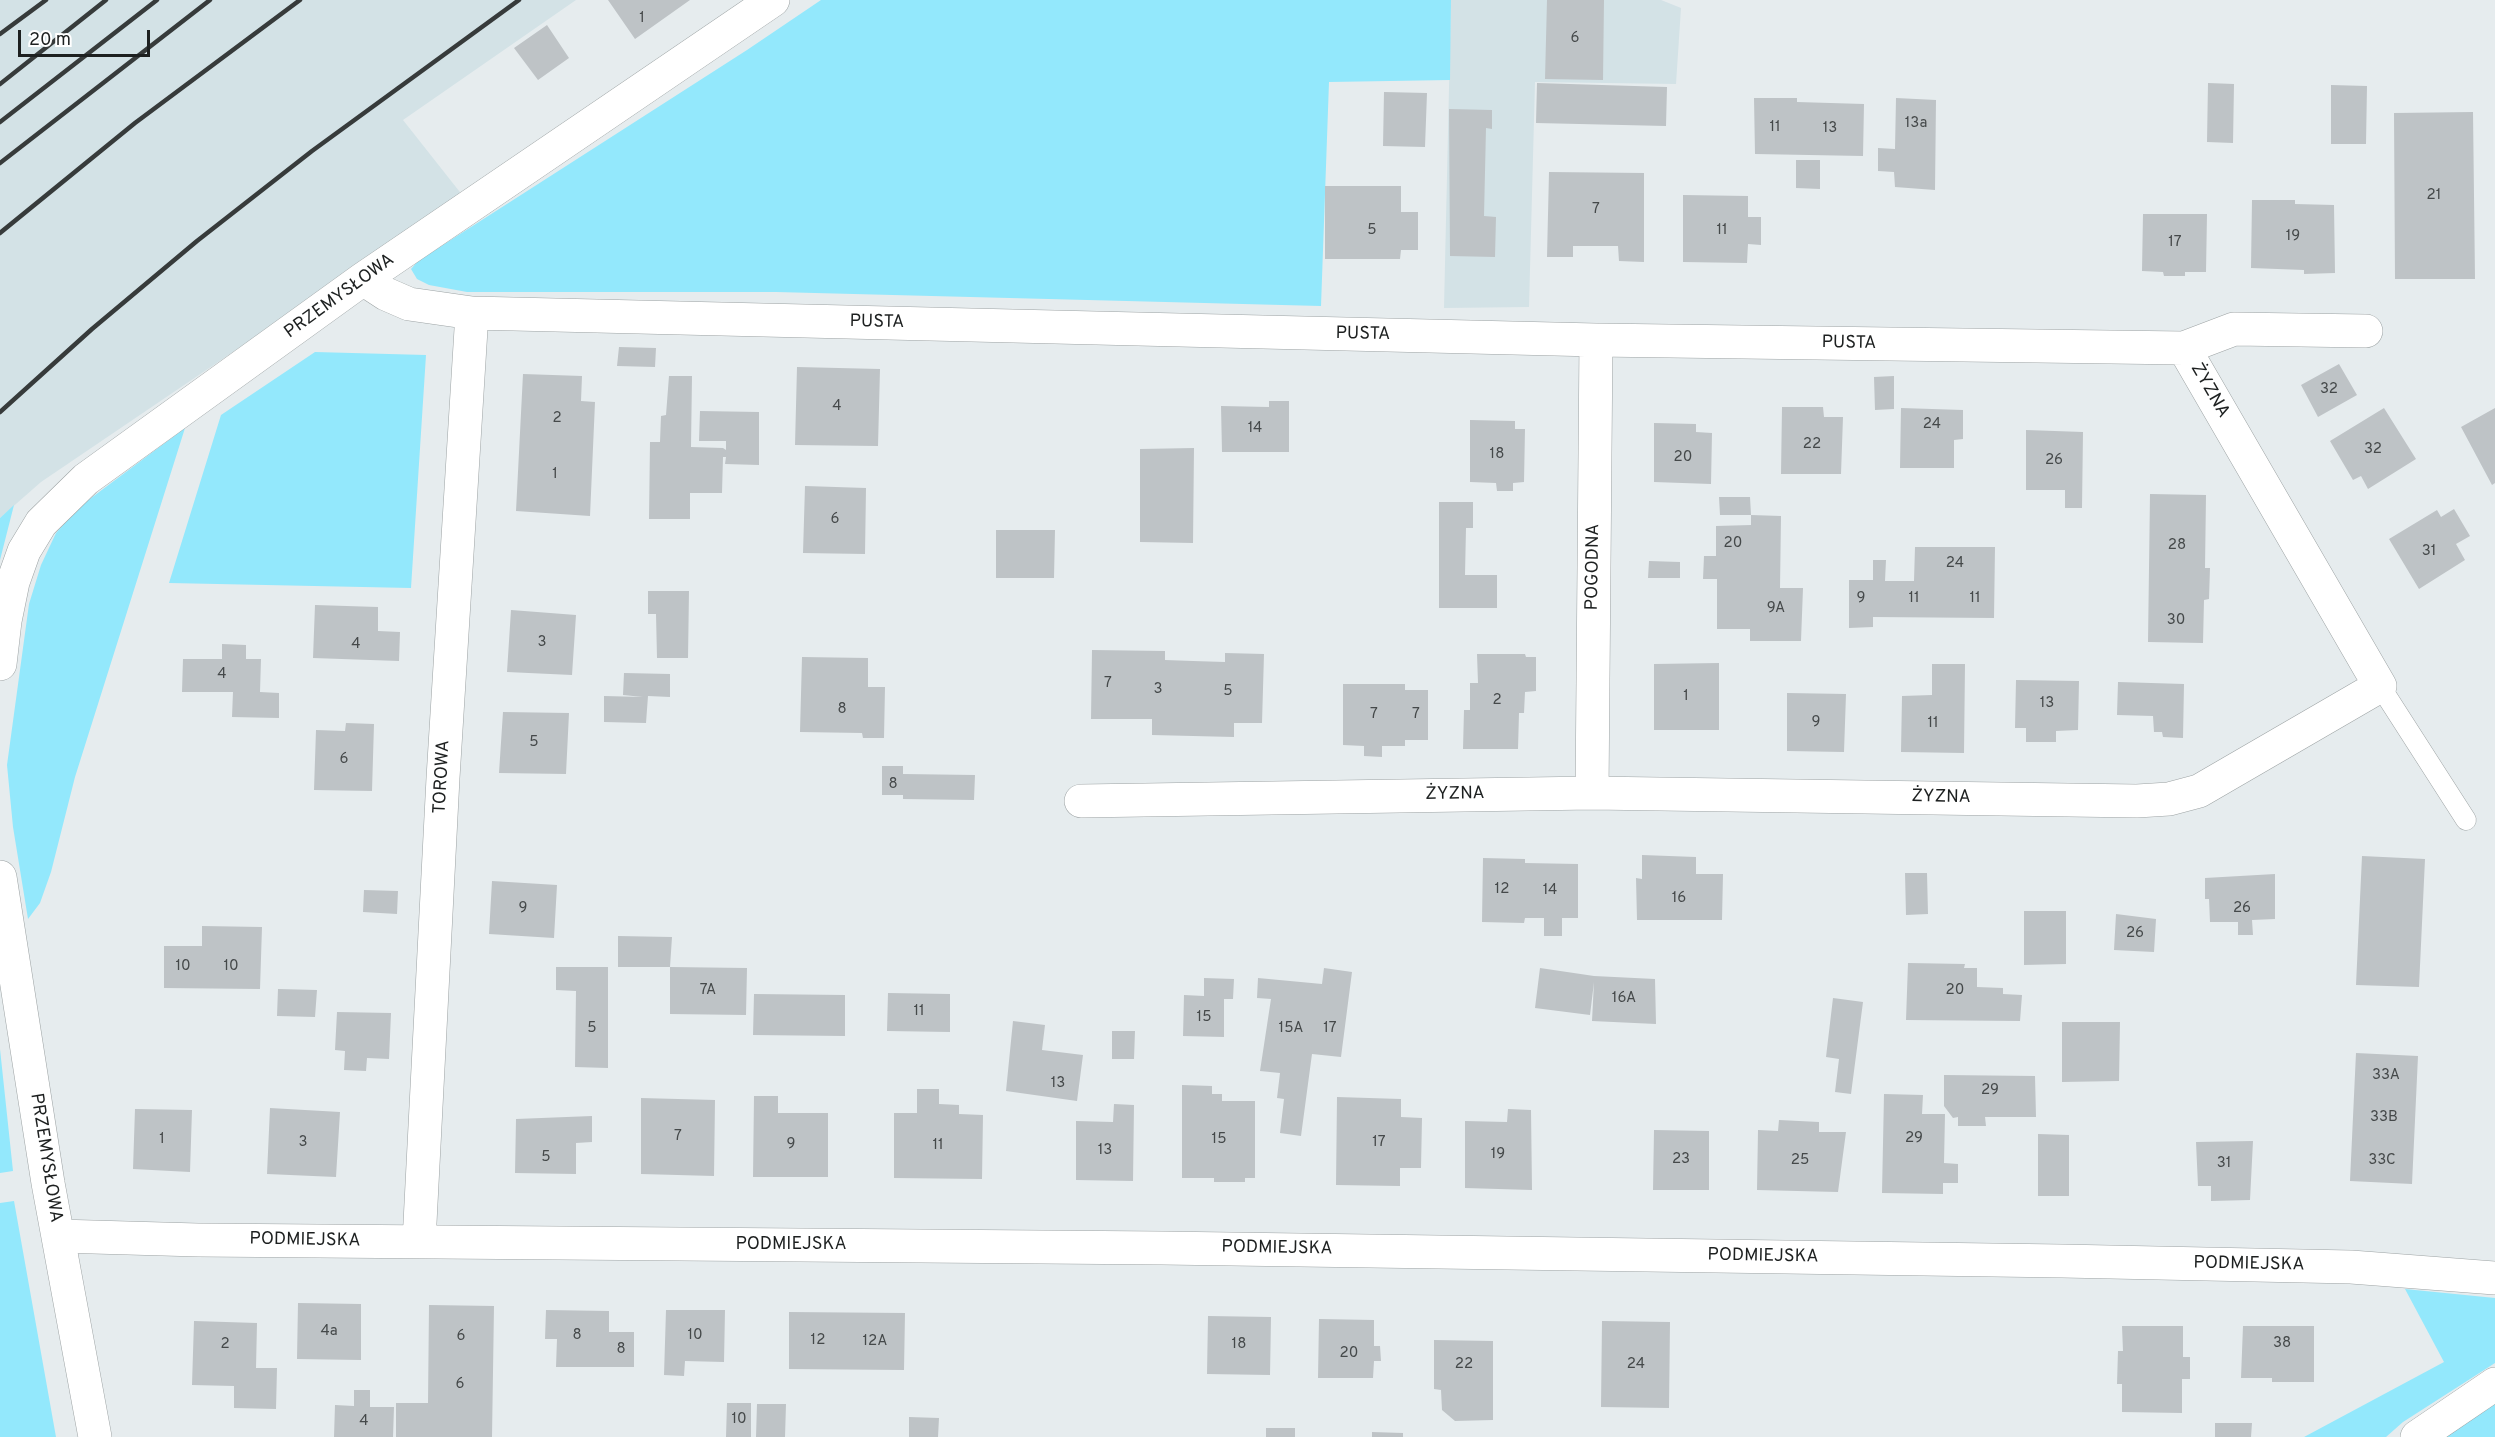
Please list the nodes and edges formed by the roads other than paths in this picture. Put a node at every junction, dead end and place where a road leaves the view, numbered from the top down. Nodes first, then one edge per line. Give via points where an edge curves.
1 (773, 0) edge
2 (363, 279) junction
3 (472, 313) junction
4 (2366, 331) dead end
5 (1596, 340) junction
6 (2184, 348) junction
7 (0, 664) edge
8 (2380, 687) junction
9 (1592, 793) junction
10 (1081, 801) dead end
11 (2466, 820) dead end
12 (0, 877) edge
13 (58, 1236) junction
14 (418, 1242) junction
15 (2495, 1278) edge
16 (2495, 1384) edge
17 (95, 1437) edge
18 (2417, 1437) edge

1 - 2 street, PRZEMYSŁOWA
2 - 3 street, PUSTA via 409,304
2 - 7 street, PRZEMYSŁOWA via 86,478 61,501 24,551 13,582
3 - 5 street, PUSTA
3 - 14 street, TOROWA
4 - 6 street, PUSTA via 2234,329
5 - 6 street, PUSTA
5 - 9 street, POGODNA
6 - 8 street, ŻYZNA
8 - 9 street, ŻYZNA via 2199,791 2169,799
8 - 11 lane
9 - 10 street, ŻYZNA
12 - 13 street, PRZEMYSŁOWA
13 - 14 street, PODMIEJSKA
13 - 17 street, PRZEMYSŁOWA
14 - 15 street, PODMIEJSKA via 1150,1247 2074,1261 2351,1267
16 - 18 street

